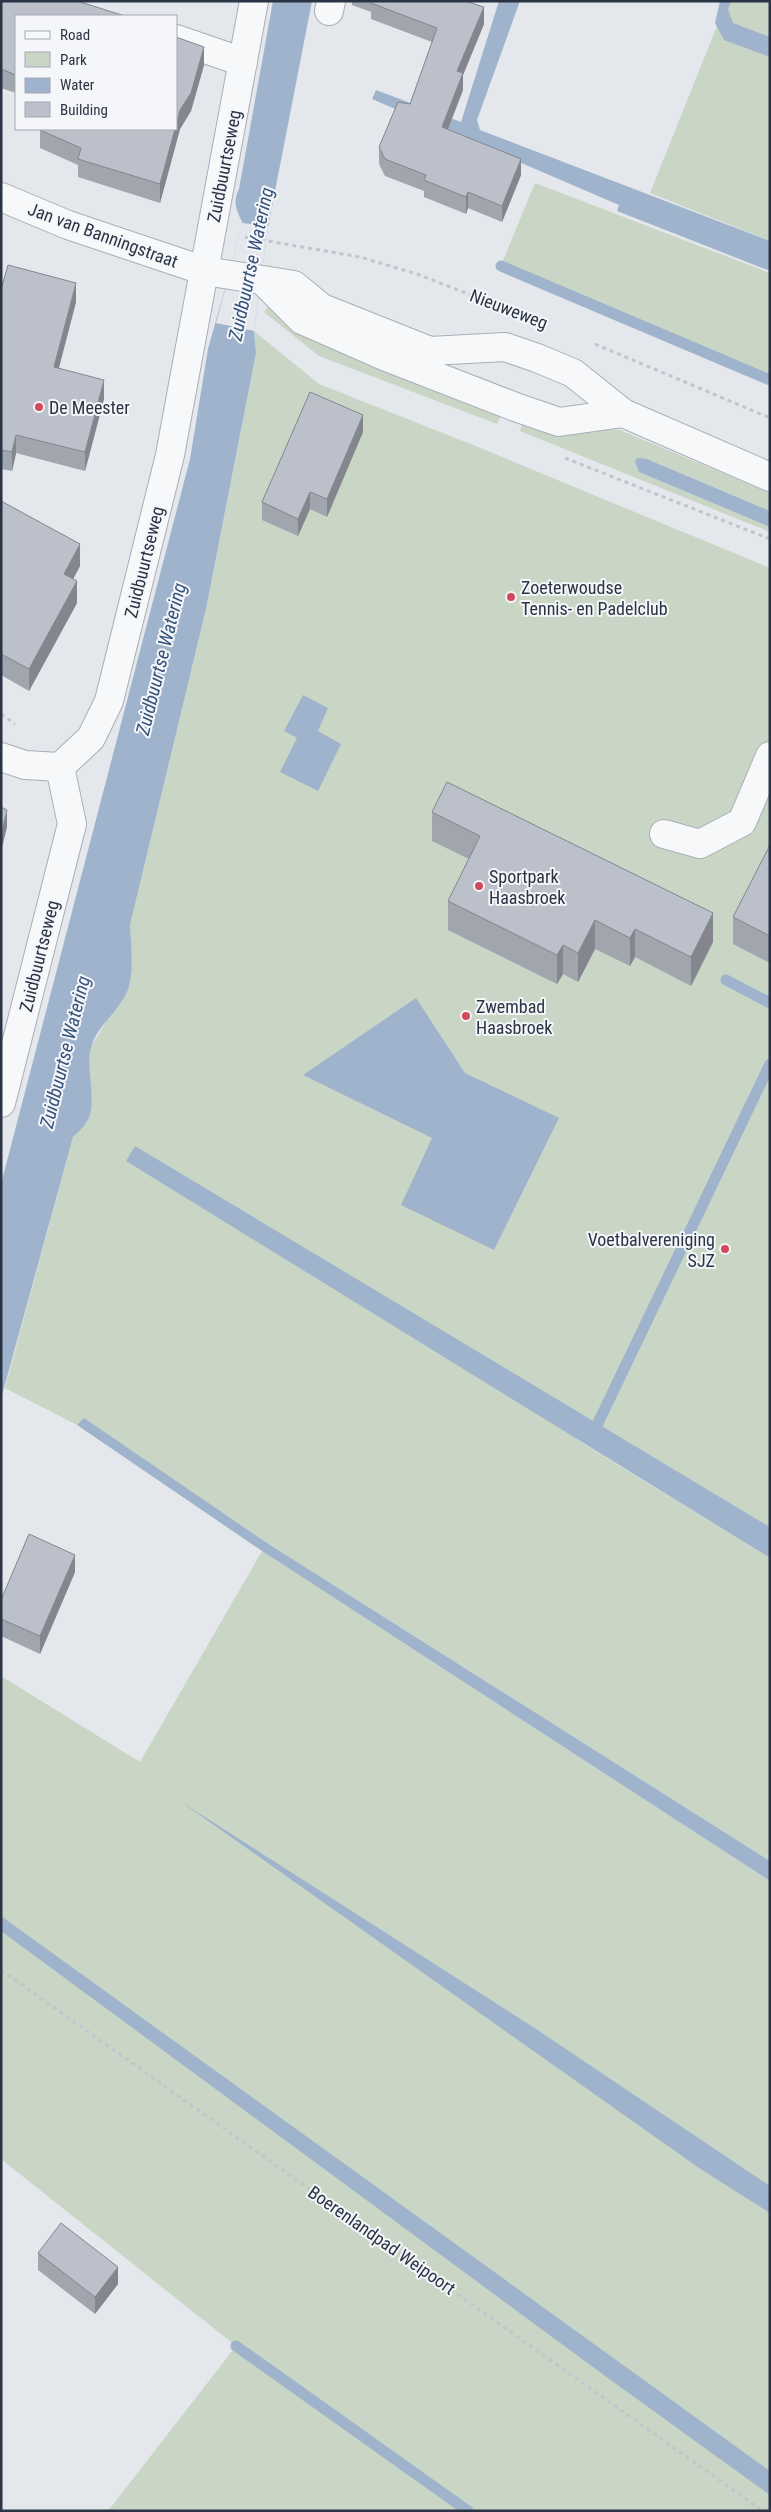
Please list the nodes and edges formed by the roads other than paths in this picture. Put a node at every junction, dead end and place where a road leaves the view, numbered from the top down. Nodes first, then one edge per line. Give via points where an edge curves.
1 (254, 1) edge
2 (178, 40) edge
3 (243, 62) junction
4 (1, 197) edge
5 (214, 273) junction
6 (263, 281) junction
7 (623, 413) junction
8 (770, 477) edge
9 (1, 756) edge
10 (770, 756) edge
11 (60, 767) junction
12 (664, 834) dead end
13 (1, 1103) edge

1 - 3 street, Zuidbuurtseweg
2 - 3 street
3 - 5 street, Zuidbuurtseweg
4 - 5 street, Jan van Banningstraat via 68,225
5 - 6 street, Nieuweweg
5 - 11 street, Zuidbuurtseweg via 109,700 91,738
6 - 7 street, Nieuweweg via 294,285 322,308 430,351 505,347 537,358 573,372
6 - 7 street via 302,320 518,408 559,422
7 - 8 street, Nieuweweg
9 - 11 street via 25,765
10 - 12 street via 742,822 700,844
11 - 13 street, Zuidbuurtseweg via 72,824

